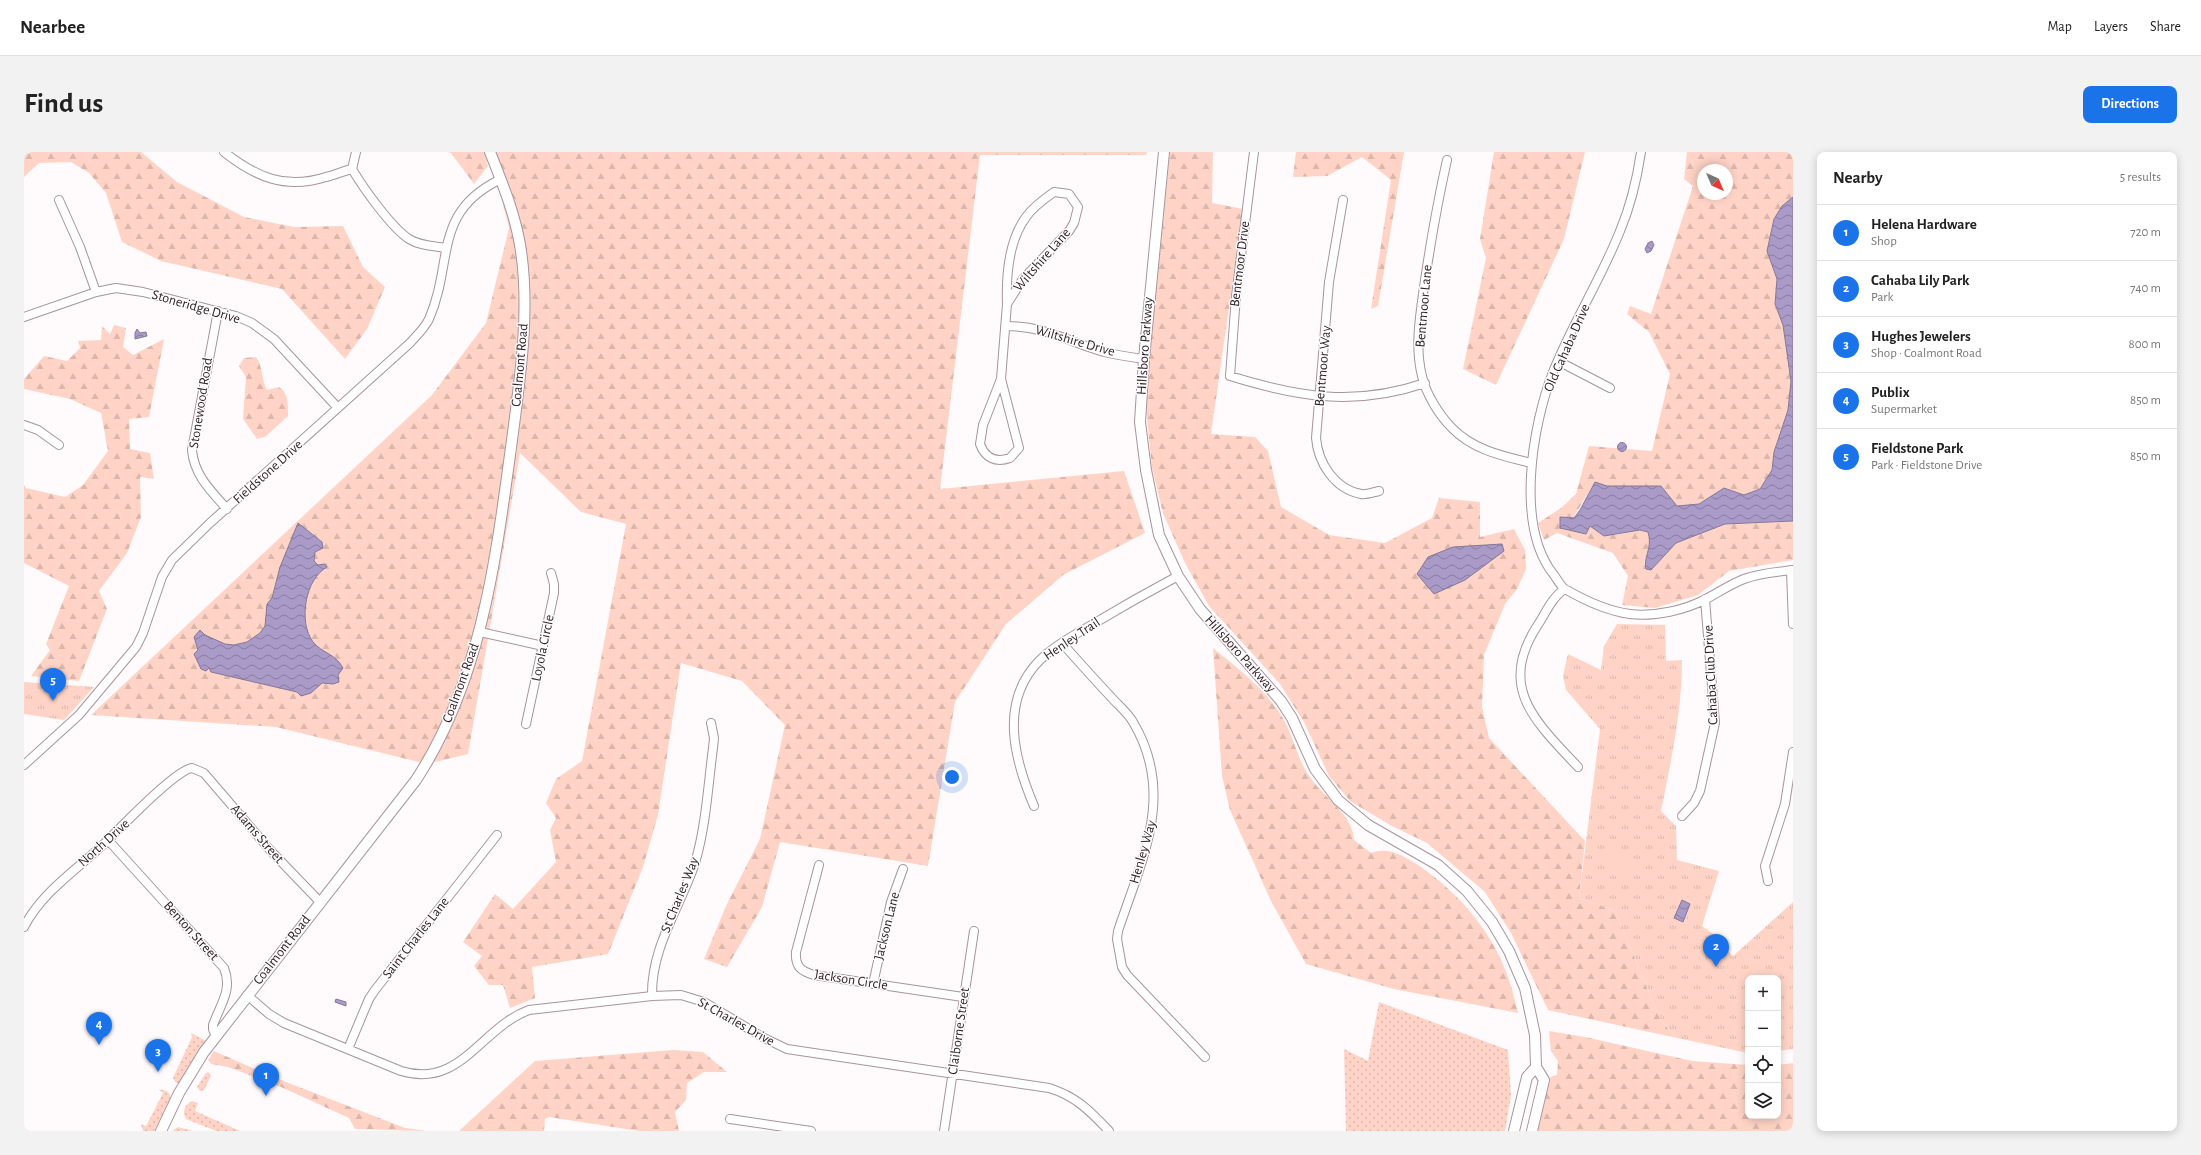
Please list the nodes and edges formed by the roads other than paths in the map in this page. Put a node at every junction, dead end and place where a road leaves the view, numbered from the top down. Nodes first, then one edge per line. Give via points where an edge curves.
1 (224, 152) edge
2 (356, 152) edge
3 (490, 152) edge
4 (1164, 152) edge
5 (1254, 152) edge
6 (1641, 152) edge
7 (1447, 160) dead end
8 (352, 169) junction
9 (501, 179) junction
10 (59, 200) dead end
11 (1343, 200) dead end
12 (446, 248) junction
13 (96, 292) junction
14 (1007, 304) junction
15 (218, 311) junction
16 (24, 317) edge
17 (1006, 326) junction
18 (1144, 359) junction
19 (1558, 361) junction
20 (1001, 379) dead end
21 (1425, 383) junction
22 (1610, 388) dead end
23 (1320, 397) junction
24 (338, 408) junction
25 (24, 425) edge
26 (59, 445) dead end
27 (1531, 463) junction
28 (1379, 492) dead end
29 (227, 509) junction
30 (1792, 570) edge
31 (550, 573) dead end
32 (1178, 576) junction
33 (1565, 589) junction
34 (1705, 599) junction
35 (1793, 624) edge
36 (480, 632) junction
37 (1062, 643) junction
38 (543, 646) junction
39 (711, 723) dead end
40 (526, 724) dead end
41 (1793, 752) edge
42 (24, 765) edge
43 (1578, 767) dead end
44 (192, 768) joint
45 (1034, 806) dead end
46 (1682, 816) dead end
47 (497, 834) dead end
48 (108, 840) junction
49 (819, 866) dead end
50 (903, 869) dead end
51 (1768, 881) dead end
52 (320, 902) junction
53 (24, 927) edge
54 (974, 931) dead end
55 (873, 984) junction
56 (247, 995) junction
57 (652, 996) junction
58 (963, 998) junction
59 (216, 1037) junction
60 (348, 1049) junction
61 (1205, 1057) dead end
62 (1536, 1067) junction
63 (953, 1074) junction
64 (730, 1119) dead end
65 (161, 1131) edge
66 (811, 1131) edge
67 (944, 1131) edge
68 (1109, 1131) edge
69 (1514, 1131) edge
70 (1532, 1131) edge

1 - 8 street via 244,167 284,182 325,178
2 - 8 street
3 - 9 street, Coalmont Road
4 - 18 street, Hillsboro Parkway
5 - 23 street, Bentmoor Drive via 1236,296 1230,376 1264,387
6 - 19 street, Old Cahaba Drive via 1636,181 1620,232
7 - 21 street, Bentmoor Lane via 1422,299 1419,339 1422,376
8 - 12 street via 400,232 410,240 424,245
9 - 12 street, Fieldstone Drive via 485,187 458,213
9 - 36 street, Coalmont Road via 516,224 521,252 524,316 509,458
10 - 13 street
11 - 23 street, Bentmoor Way via 1329,282
12 - 24 street, Fieldstone Drive via 436,300 428,321 410,343
13 - 15 street, Stoneridge Drive via 116,288 132,290
13 - 16 street, Stoneridge Drive
14 - 14 street, Wiltshire Lane via 1013,247 1021,225 1033,209 1054,192 1069,194 1078,207 1074,222 1057,245 1023,279
14 - 17 street, Wiltshire Lane
15 - 24 street, Stoneridge Drive via 244,319 266,332
15 - 29 street, Stonewood Road via 192,450 202,479
17 - 18 street, Wiltshire Drive via 1037,329 1062,335 1104,351
17 - 20 street, Wiltshire Lane via 1001,379 983,425 980,444 986,455 998,461 1010,458 1019,448
18 - 32 street, Hillsboro Parkway via 1140,422 1146,470 1159,535
19 - 22 street
19 - 27 street, Old Cahaba Drive via 1546,391
21 - 23 street via 1400,392 1346,398
21 - 27 street, Bentmoor Lane via 1434,404 1452,428 1472,443 1498,456
23 - 28 street, Bentmoor Way via 1316,438 1318,453 1325,468 1340,485 1361,494
24 - 29 street, Fieldstone Drive
25 - 26 street via 38,430
27 - 33 street, Old Cahaba Drive via 1532,509 1542,556
29 - 42 street, Fieldstone Drive via 168,566 140,640 128,657 79,715
30 - 34 street, Old Cahaba Drive via 1745,578
30 - 35 street
31 - 38 street, Loyola Circle via 554,593
32 - 37 street, Henley Trail
32 - 62 street, Hillsboro Parkway via 1211,624 1281,701 1296,726 1315,769 1338,800 1368,825 1438,865 1467,891 1492,922 1509,951 1525,988 1536,1035
33 - 34 street, Old Cahaba Drive via 1593,604 1631,614 1673,610
33 - 43 street via 1555,598 1531,634 1522,660 1520,676 1523,695 1532,714
34 - 46 street, Cahaba Club Drive via 1715,723 1700,791 1694,803
36 - 38 street
36 - 52 street, Coalmont Road via 470,667 424,767
37 - 45 street, Henley Trail via 1039,661 1032,670 1014,705 1013,726 1017,759
37 - 61 street, Henley Way via 1133,720 1153,774 1154,812 1149,835 1118,932 1122,967
38 - 40 street, Loyola Circle
39 - 57 street, St Charles Way via 714,738 699,847 690,875 663,936
41 - 51 street via 1785,804 1766,861
44 - 48 street, North Drive via 157,794
44 - 52 street, Adams Street via 204,773 270,850
47 - 60 street, Saint Charles Lane via 375,990
48 - 53 street, North Drive via 38,906
48 - 59 street, Benton Street via 224,968 228,984 226,996 213,1024
49 - 55 street, Jackson Circle via 796,952 798,966 814,975
50 - 55 street, Jackson Lane via 891,902
52 - 56 street, Coalmont Road
54 - 58 street, Claiborne Street
55 - 58 street, Jackson Circle
56 - 59 street, Coalmont Road
56 - 60 street, St Charles Drive via 278,1020
57 - 60 street, St Charles Drive via 537,1008 521,1013 453,1067 434,1074 419,1075 406,1072
57 - 63 street, St Charles Drive via 681,995 704,1002 787,1049
58 - 63 street, Claiborne Street
59 - 65 street, Coalmont Road via 179,1093
62 - 69 street via 1527,1077
62 - 70 street, Hillsboro Parkway via 1544,1080
63 - 67 street, Claiborne Street
63 - 68 street, St Charles Drive via 1061,1091 1080,1102
64 - 66 street

